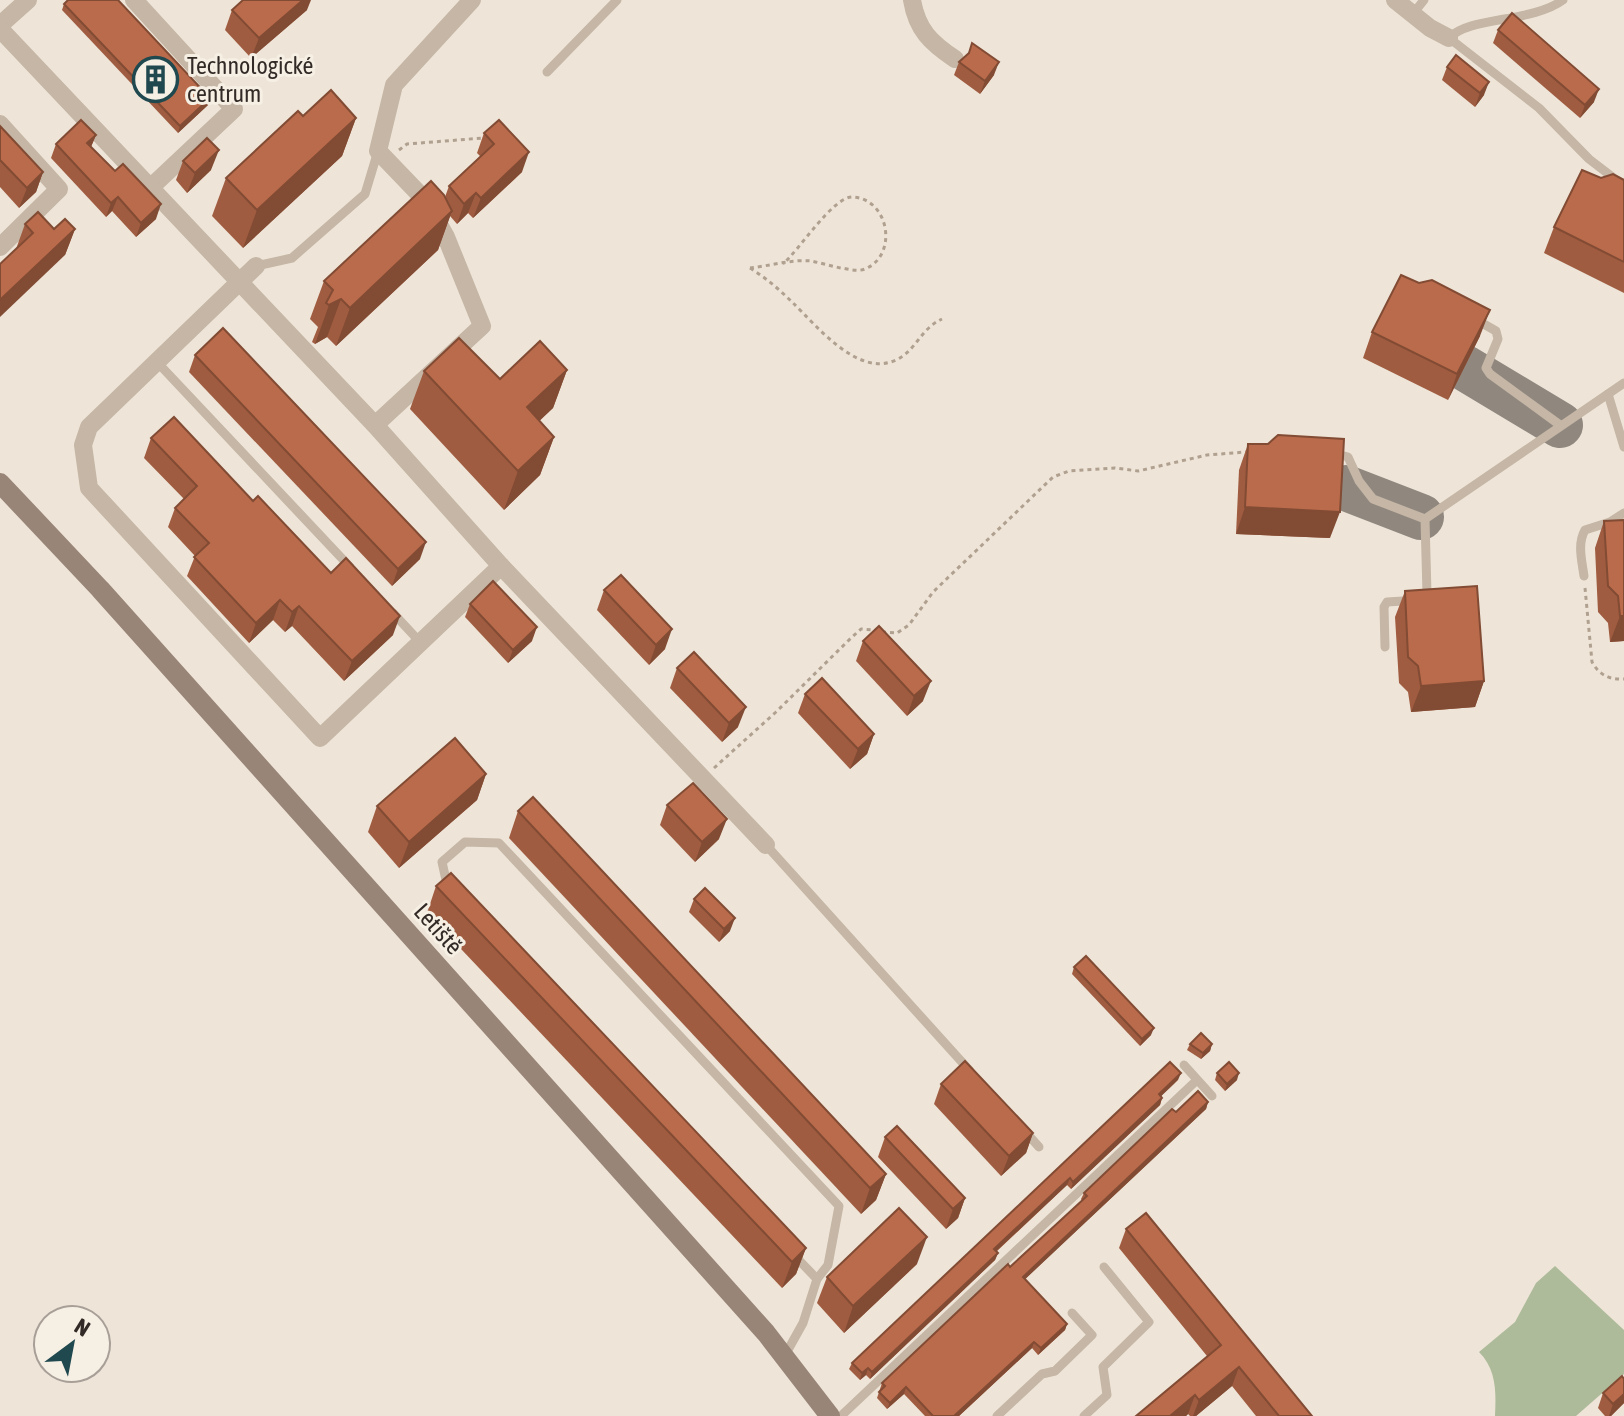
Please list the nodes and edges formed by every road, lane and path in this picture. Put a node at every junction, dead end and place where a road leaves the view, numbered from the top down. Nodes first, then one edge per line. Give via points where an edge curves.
1 (28, 0) edge
2 (134, 0) edge
3 (472, 0) edge
4 (617, 0) edge
5 (912, 0) edge
6 (1395, 0) edge
7 (1563, 0) edge
8 (1418, 7) edge
9 (0, 27) edge
10 (1449, 38) junction
11 (955, 59) dead end
12 (547, 72) dead end
13 (0, 124) edge
14 (483, 138) edge
15 (383, 156) junction
16 (1624, 186) edge
17 (149, 189) junction
18 (0, 247) edge
19 (783, 264) junction
20 (256, 266) joint
21 (238, 282) junction
22 (1461, 312) edge
23 (942, 319) dead end
24 (157, 362) junction
25 (1624, 383) edge
26 (1608, 394) junction
27 (375, 425) junction
28 (1560, 425) junction
29 (1624, 447) edge
30 (1249, 451) edge
31 (1323, 451) edge
32 (0, 483) edge
33 (1624, 513) edge
34 (1425, 519) junction
35 (501, 566) junction
36 (356, 574) edge
37 (1584, 576) joint
38 (388, 608) edge
39 (420, 642) junction
40 (1385, 647) dead end
41 (1624, 679) edge
42 (702, 778) junction
43 (766, 845) joint
44 (460, 904) edge
45 (1184, 1065) dead end
46 (976, 1077) edge
47 (1197, 1080) junction
48 (1212, 1096) dead end
49 (1018, 1123) edge
50 (1039, 1147) dead end
51 (784, 1245) edge
52 (1104, 1267) dead end
53 (817, 1279) junction
54 (1072, 1313) dead end
55 (784, 1357) junction
56 (830, 1416) edge
57 (841, 1416) edge
58 (997, 1416) edge
59 (1084, 1416) edge

1 - 9 street
2 - 17 street via 234,109
3 - 15 street via 394,85
4 - 12 lane
5 - 11 street via 931,43
6 - 8 street
7 - 10 lane via 1552,8 1466,28
8 - 10 street
9 - 17 street
10 - 16 lane via 1539,108
13 - 18 street via 59,189
14 - 15 path via 407,144
15 - 20 lane via 365,194 292,258
15 - 27 street via 425,200 482,326
17 - 21 street
19 - 19 path via 809,261 858,271 868,268 885,246 882,218 873,205 846,198
19 - 23 path via 750,268 855,358 873,363 899,359 924,330
20 - 21 street
21 - 24 street
21 - 27 street
22 - 28 lane via 1496,331 1498,339 1486,368 1490,374
24 - 36 lane
24 - 39 street via 89,427 83,445 89,488 320,738
25 - 26 lane
26 - 28 lane
26 - 29 lane
27 - 35 street
28 - 34 lane
30 - 42 path via 1138,471 1069,471 1053,477 933,592 909,625 897,633 861,629
31 - 34 lane via 1348,457 1373,499
32 - 55 street, Letiště
33 - 37 lane via 1581,536
34 - 40 lane via 1427,594 1419,600 1387,602
35 - 39 street
35 - 42 street
37 - 41 path via 1592,662 1604,675
38 - 39 lane
42 - 43 street
43 - 46 lane
44 - 53 lane via 449,892 442,862 465,842 499,843 839,1206 828,1265
45 - 47 lane
47 - 48 lane
47 - 57 lane
49 - 50 lane
51 - 53 lane
52 - 59 lane via 1149,1322 1103,1367 1107,1395
53 - 55 lane via 803,1323
54 - 58 lane via 1092,1335
55 - 56 street, Letiště

